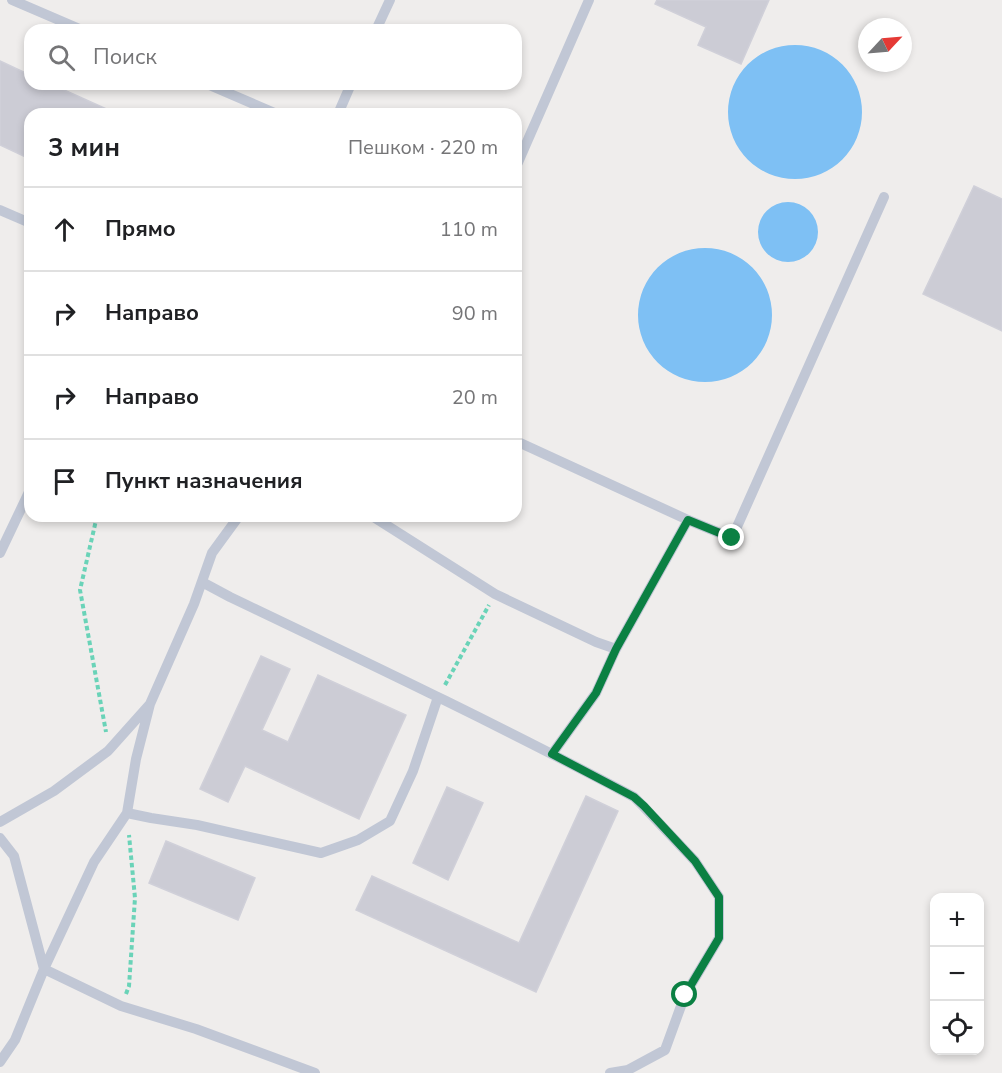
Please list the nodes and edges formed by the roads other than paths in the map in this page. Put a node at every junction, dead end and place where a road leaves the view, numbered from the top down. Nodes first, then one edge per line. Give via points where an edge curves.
1 (12, 0) edge
2 (390, 0) edge
3 (589, 0) edge
4 (68, 24) edge
5 (379, 24) edge
6 (221, 90) edge
7 (348, 90) edge
8 (262, 108) edge
9 (341, 108) edge
10 (522, 153) edge
11 (884, 197) dead end
12 (0, 210) edge
13 (24, 220) edge
14 (522, 444) edge
15 (24, 503) edge
16 (688, 520) junction
17 (234, 522) edge
18 (381, 522) edge
19 (0, 553) edge
20 (202, 582) junction
21 (616, 649) junction
22 (438, 697) junction
23 (150, 704) junction
24 (552, 754) junction
25 (127, 813) junction
26 (0, 822) edge
27 (0, 838) edge
28 (44, 969) junction
29 (0, 1062) edge
30 (315, 1073) edge
31 (610, 1073) edge

1 - 4 lane
2 - 5 lane
3 - 10 lane
6 - 8 lane
7 - 9 lane
11 - 16 lane via 732,538
12 - 13 lane
14 - 16 lane
15 - 19 lane
16 - 21 lane
17 - 20 lane via 212,553
18 - 21 lane via 495,594
20 - 22 lane
20 - 23 lane
21 - 24 lane via 596,693
22 - 24 lane
22 - 25 lane via 413,771 390,821 358,840 321,853
23 - 25 lane
23 - 26 lane via 108,751 54,791
24 - 31 lane via 634,797 695,861 719,897 719,938 685,995 665,1050 628,1070
25 - 28 lane via 94,862
27 - 28 lane via 14,856
28 - 29 lane via 15,1040
28 - 30 lane via 121,1006

